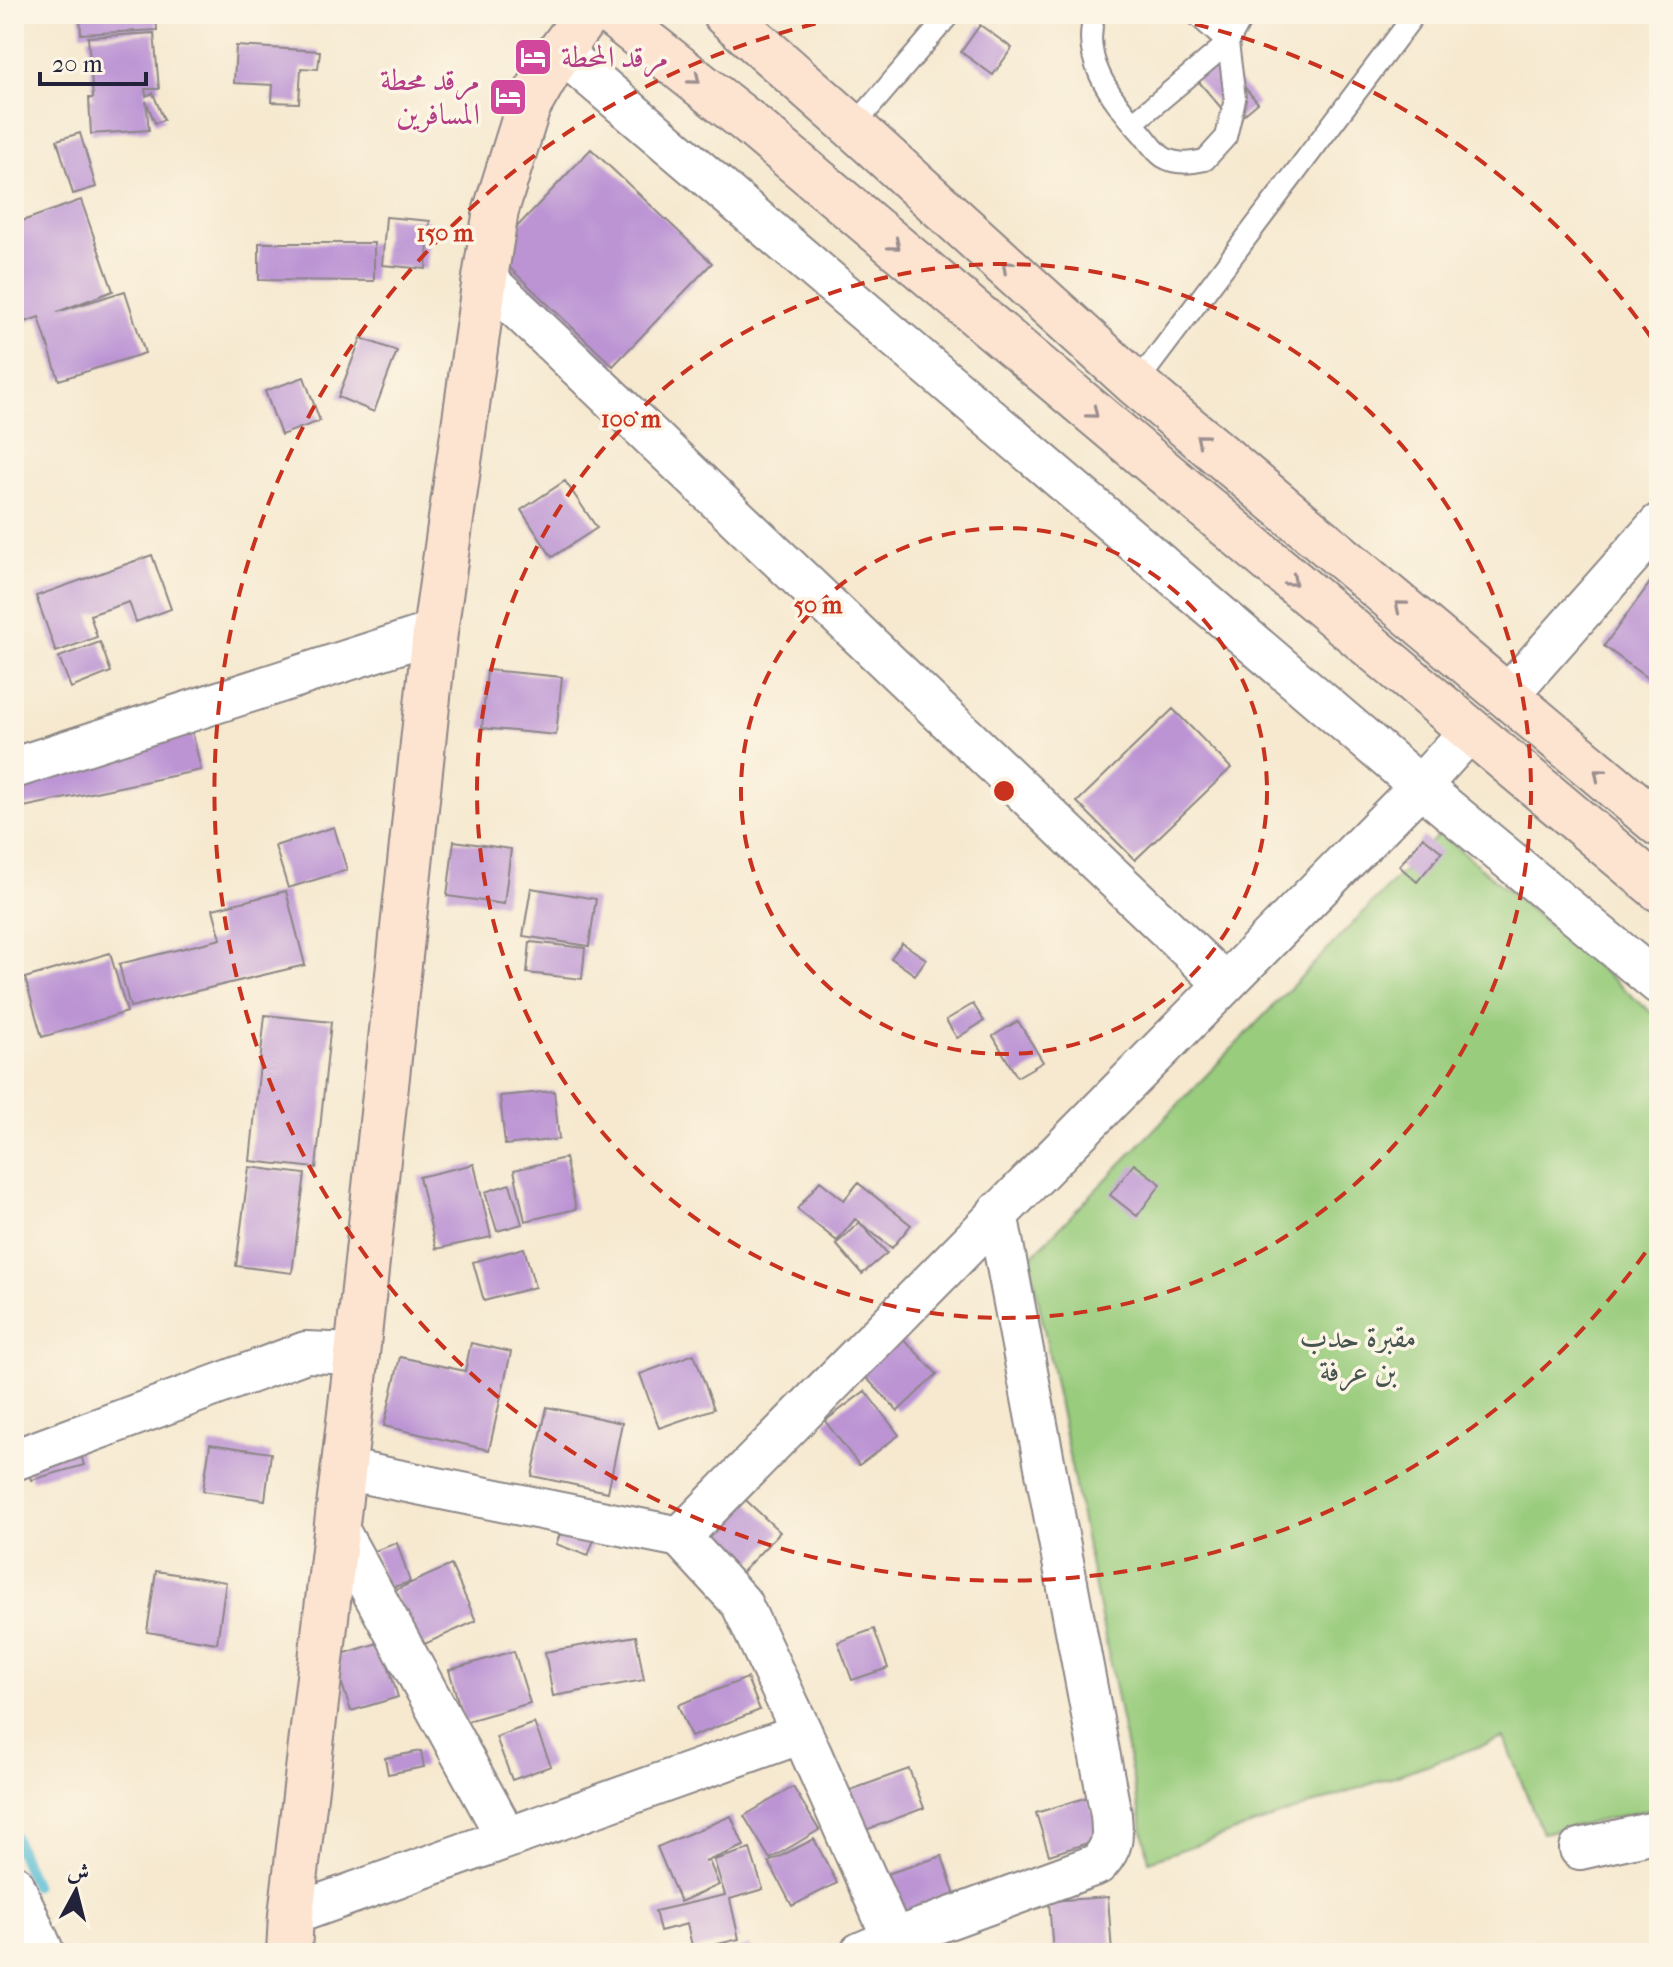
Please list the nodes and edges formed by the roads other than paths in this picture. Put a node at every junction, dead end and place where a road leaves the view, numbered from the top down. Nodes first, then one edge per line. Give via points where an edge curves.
1 (587, 14) edge
2 (610, 14) edge
3 (638, 14) edge
4 (725, 14) edge
5 (950, 14) edge
6 (1095, 14) edge
7 (1196, 14) edge
8 (1244, 14) edge
9 (1415, 14) edge
10 (1228, 43) junction
11 (560, 51) junction
12 (1133, 123) junction
13 (853, 127) junction
14 (485, 278) junction
15 (1136, 384) junction
16 (1659, 524) edge
17 (435, 632) junction
18 (1507, 696) junction
19 (1470, 731) junction
20 (14, 768) edge
21 (1420, 786) junction
22 (1659, 824) edge
23 (1659, 889) edge
24 (1225, 984) junction
25 (1659, 984) edge
26 (997, 1213) junction
27 (357, 1354) junction
28 (14, 1460) edge
29 (343, 1469) junction
30 (337, 1527) junction
31 (680, 1537) junction
32 (802, 1733) junction
33 (1659, 1831) edge
34 (507, 1838) junction
35 (1580, 1849) dead end
36 (14, 1885) edge
37 (290, 1934) edge
38 (876, 1946) edge
39 (44, 1953) edge

1 - 11 main road
2 - 3 main road
2 -> 19 main road via 748,122
4 - 13 main road
5 - 13 lane
6 - 12 lane via 1091,55 1102,82
7 - 10 lane
8 - 10 lane
9 - 15 lane
10 - 12 lane
10 - 12 lane via 1235,99 1226,137 1205,160 1183,164 1162,156
11 - 14 main road via 528,107 496,210
11 - 21 street
15 -> 13 main road
14 - 17 main road
14 - 24 street
18 -> 15 main road
16 - 18 street
17 - 20 street
17 - 27 main road
22 -> 18 main road
19 - 21 street
19 - 23 main road
21 - 24 street
21 - 25 street
24 - 26 street
26 - 31 street
26 - 38 street via 1113,1833 1109,1852 1098,1864
27 - 28 street via 306,1352
27 - 29 main road
29 - 30 main road
29 - 31 street
30 - 34 street
30 - 37 main road
31 - 32 street via 741,1603
32 - 34 street
32 - 38 street
33 - 35 street
34 - 37 street
36 - 39 street

